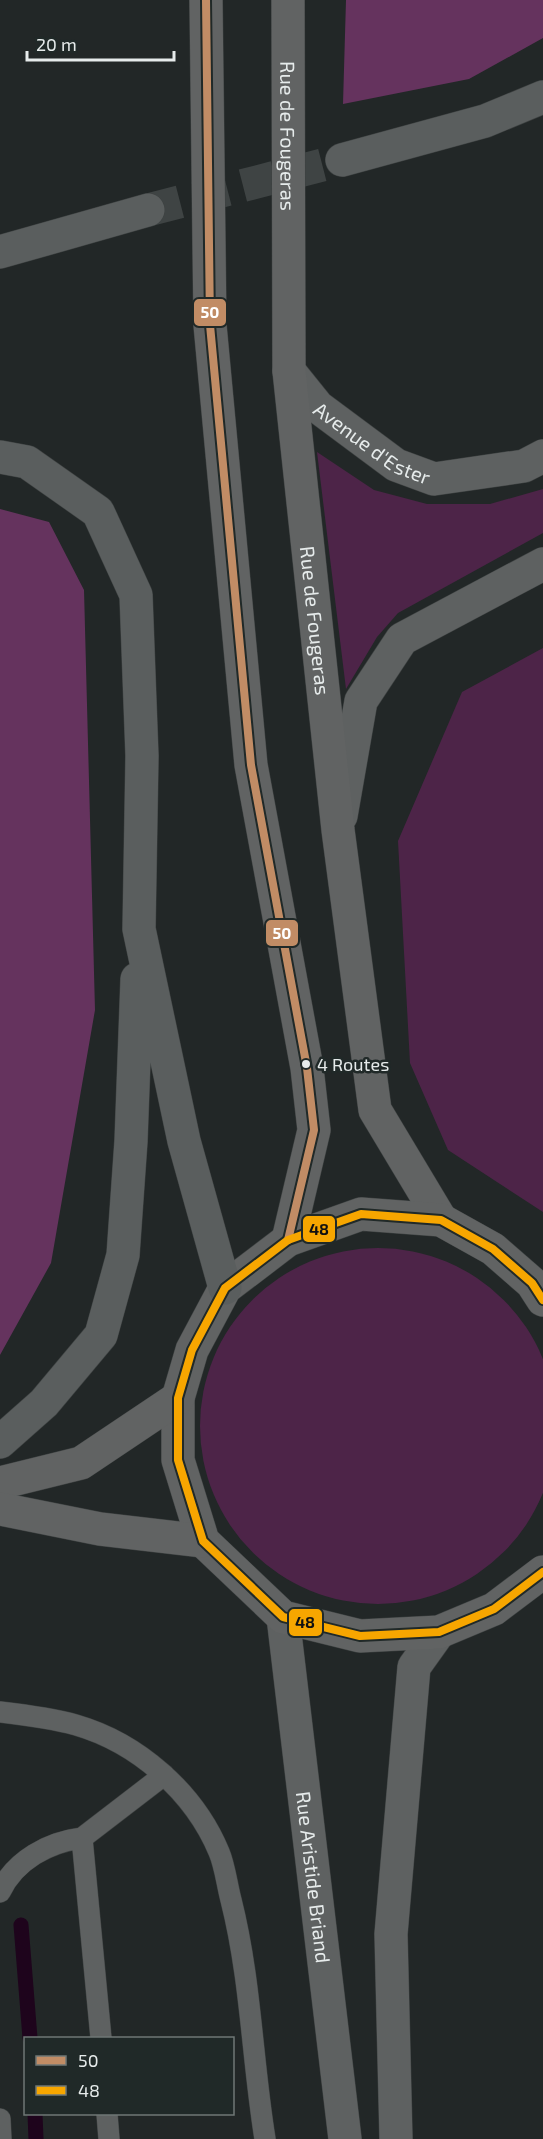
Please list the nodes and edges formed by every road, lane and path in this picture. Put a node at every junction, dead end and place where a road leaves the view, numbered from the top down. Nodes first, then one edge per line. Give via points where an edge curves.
1 (206, 0) edge
2 (288, 0) edge
3 (543, 97) edge
4 (342, 160) tunnel mouth
5 (148, 210) tunnel mouth
6 (0, 252) edge
7 (289, 370) junction
8 (543, 456) edge
9 (0, 457) edge
10 (543, 564) edge
11 (338, 830) junction
12 (139, 929) junction
13 (441, 1220) junction
14 (288, 1240) junction
15 (225, 1288) junction
16 (543, 1300) edge
17 (178, 1398) junction
18 (0, 1442) edge
19 (0, 1483) edge
20 (0, 1509) edge
21 (202, 1541) junction
22 (543, 1572) edge
23 (283, 1617) junction
24 (439, 1632) junction
25 (0, 1712) edge
26 (164, 1775) junction
27 (82, 1838) junction
28 (0, 1892) edge
29 (100, 2037) edge
30 (107, 2115) edge
31 (0, 2119) edge
32 (2, 2139) edge
33 (110, 2139) edge
34 (265, 2139) edge
35 (345, 2139) edge
36 (396, 2139) edge

1 - 14 main road via 210,325 249,753 307,1068 314,1130
2 - 7 main road, Rue de Fougeras
3 - 4 highway via 485,122
5 - 6 highway
7 - 8 street, Avenue d'Ester via 318,407 387,459 434,478 524,466
7 - 11 main road, Rue de Fougeras
9 - 12 highway via 27,462 98,512 136,595 142,756
10 - 11 street via 402,639 361,701
11 - 13 main road, Rue de Fougeras via 375,1110
12 - 15 highway via 184,1141
12 - 18 highway via 123,1255 105,1324 101,1335 44,1404
13 - 14 main road via 360,1214
13 - 16 main road via 493,1249 532,1283
14 - 15 main road
15 - 17 main road via 192,1350
17 - 19 main road via 81,1463
17 - 21 main road via 178,1460
20 - 21 main road via 100,1528
21 - 23 main road
22 - 24 main road via 494,1609
23 - 24 main road via 360,1636
23 - 35 street, Rue Aristide Briand
24 - 36 street via 414,1667 391,1934
25 - 26 lane via 79,1726 121,1744
26 - 27 lane
26 - 34 lane via 187,1799 219,1852 243,1949
27 - 28 lane via 44,1848 20,1865
27 - 29 lane
30 - 33 lane
31 - 32 lane

